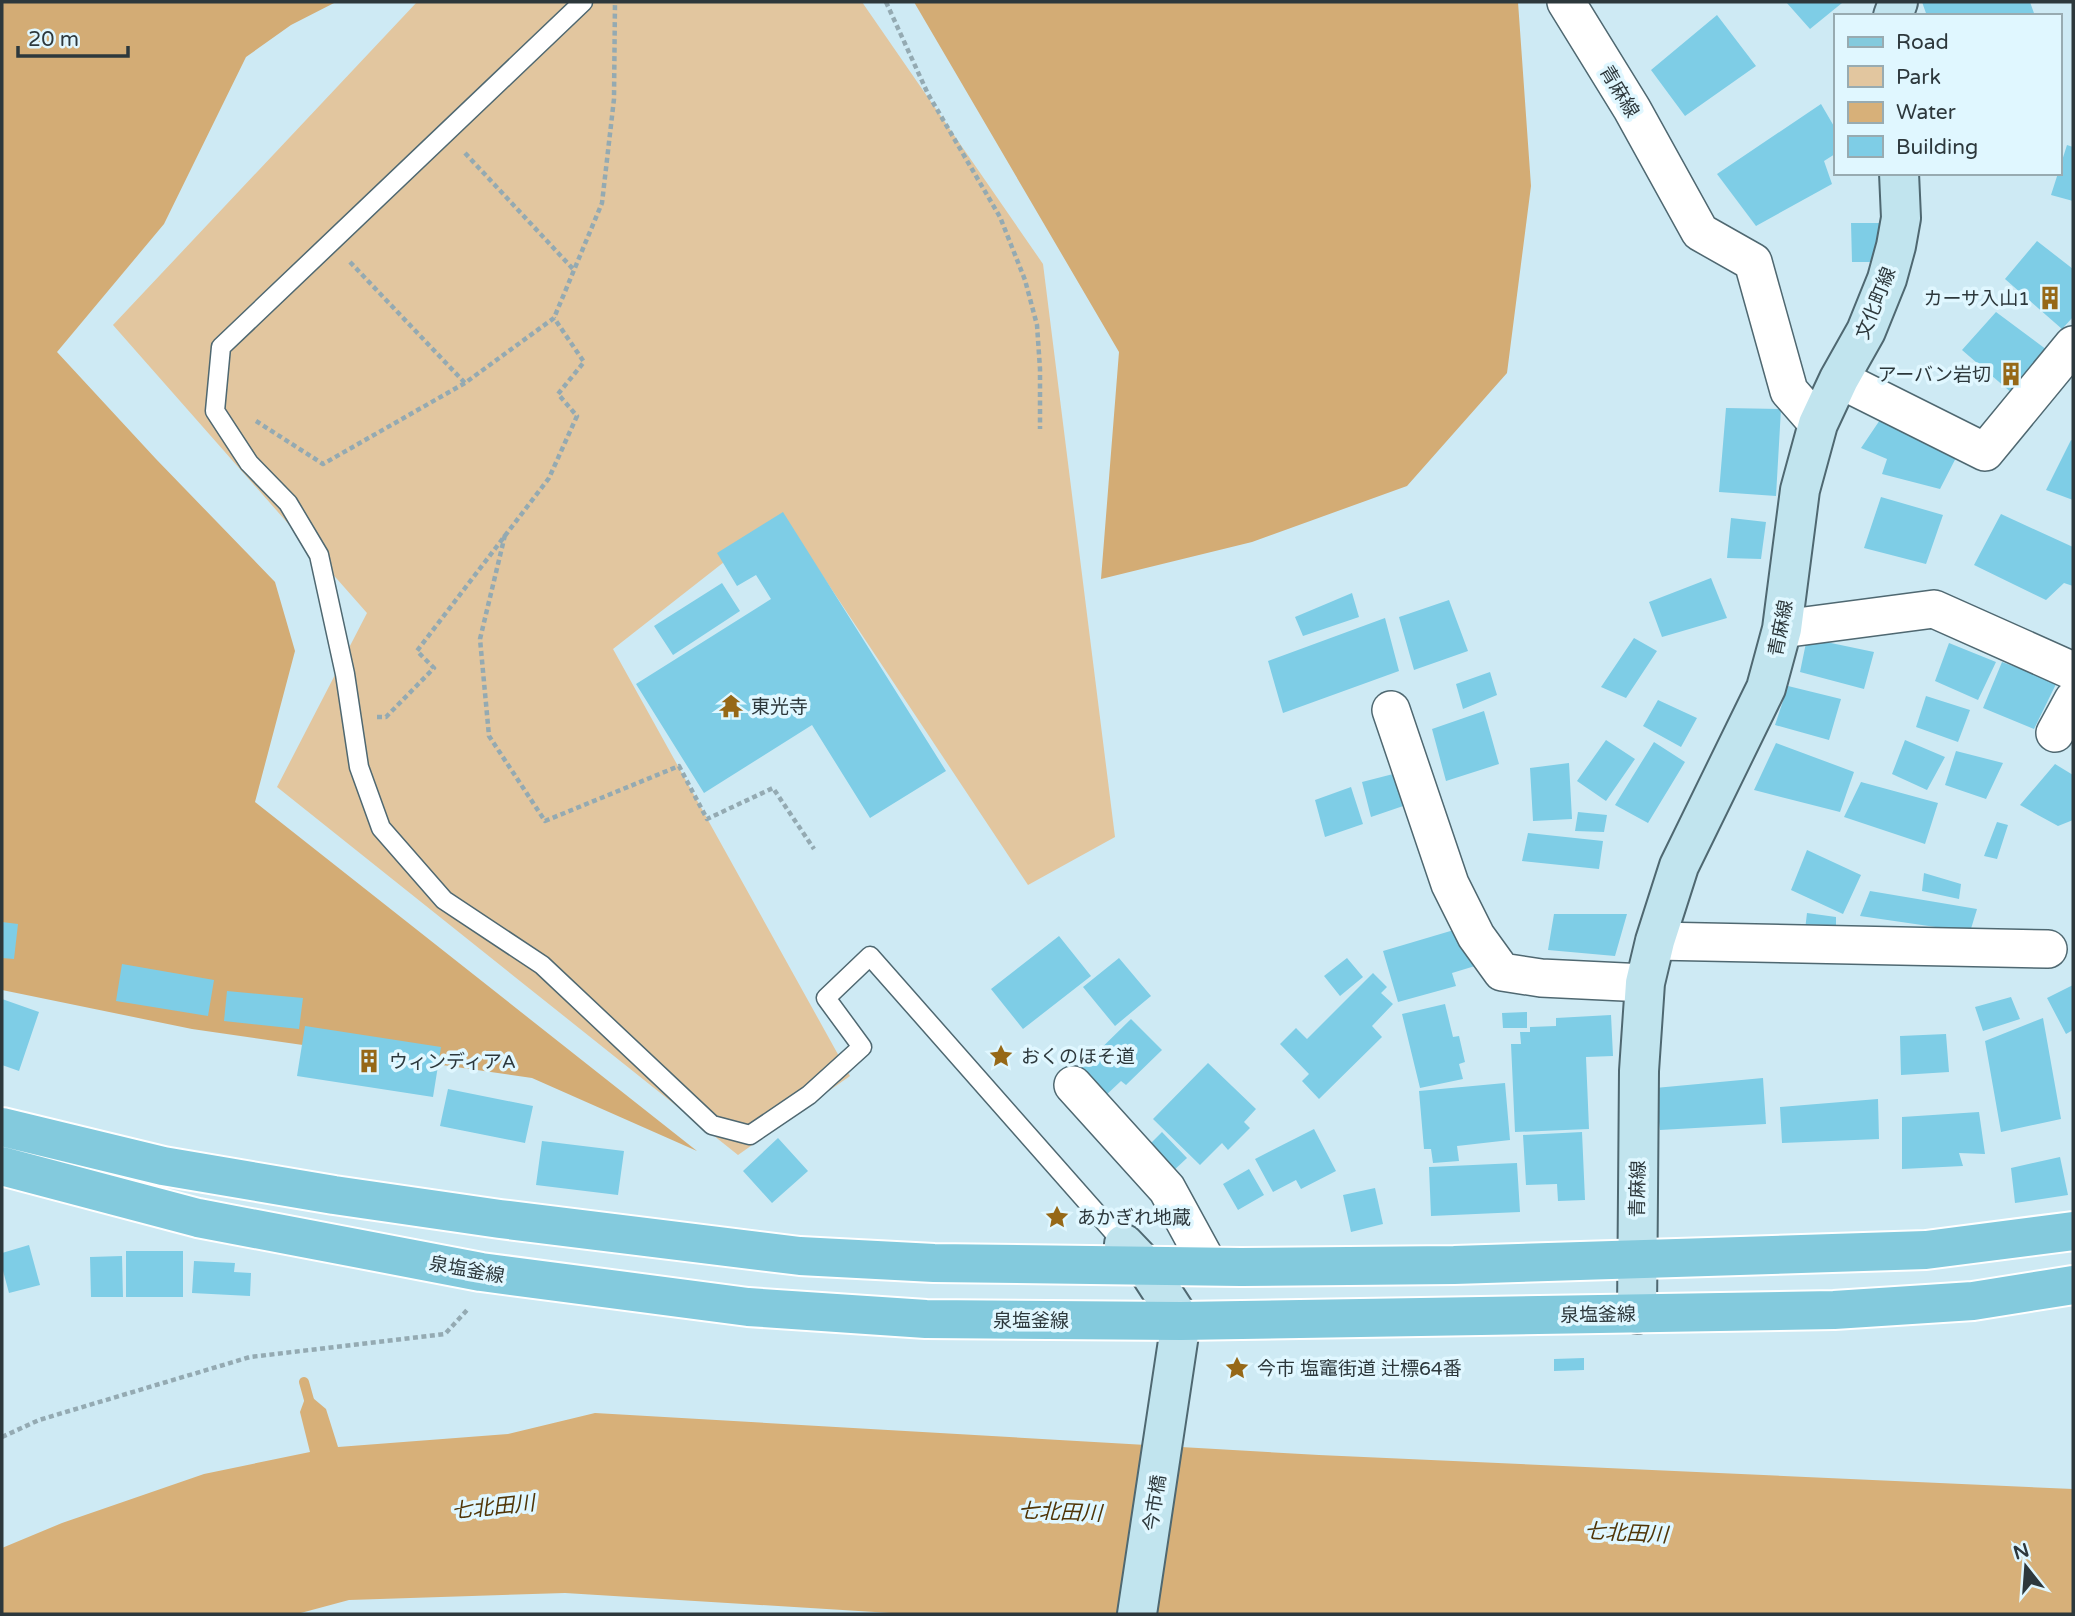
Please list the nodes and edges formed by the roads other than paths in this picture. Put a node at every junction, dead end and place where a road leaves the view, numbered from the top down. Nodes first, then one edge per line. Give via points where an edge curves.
1 (583, 2) edge
2 (1566, 2) edge
3 (1875, 2) edge
4 (1890, 14) edge
5 (1899, 175) edge
6 (2073, 345) edge
7 (1839, 379) junction
8 (1818, 424) junction
9 (1782, 629) junction
10 (2073, 671) edge
11 (2073, 700) edge
12 (1391, 710) dead end
13 (2055, 733) dead end
14 (1655, 941) junction
15 (2048, 949) dead end
16 (1645, 983) junction
17 (1073, 1085) dead end
18 (2, 1127) edge
19 (2, 1166) edge
20 (2073, 1231) edge
21 (1135, 1255) junction
22 (1636, 1259) junction
23 (1209, 1266) junction
24 (2073, 1285) edge
25 (1637, 1314) junction
26 (1181, 1321) junction
27 (1137, 1614) edge

1 - 21 lane via 221,347 215,411 249,463 288,503 319,555 359,767 381,828 444,900 542,965 712,1125 750,1135 809,1095 862,1047 826,998 870,956
2 - 8 street, 青麻線 via 1700,232 1754,262 1789,391
3 - 4 lane
5 - 7 street, 文化町線 via 1901,218 1887,279 1866,331
6 - 7 street via 1984,452
7 - 8 street, 文化町線
8 - 9 street, 青麻線 via 1800,490
9 - 10 street via 1934,608
9 - 14 street, 青麻線 via 1766,688 1679,866
11 - 13 street
12 - 16 street via 1450,884 1476,936 1502,972
14 - 15 street
14 - 16 street, 青麻線
16 - 22 street, 青麻線
17 - 23 street via 1167,1189
18 - 21 main road via 163,1166 334,1195 800,1256 934,1263
19 - 26 main road, 泉塩釜線 via 198,1217 499,1275 748,1307 913,1319
20 - 22 main road via 1926,1250
21 - 23 main road
21 - 26 street
22 - 23 main road
22 - 25 street, 青麻線
24 - 25 main road, 泉塩釜線 via 1948,1303
25 - 26 main road, 泉塩釜線
26 - 27 street, 今市橋

